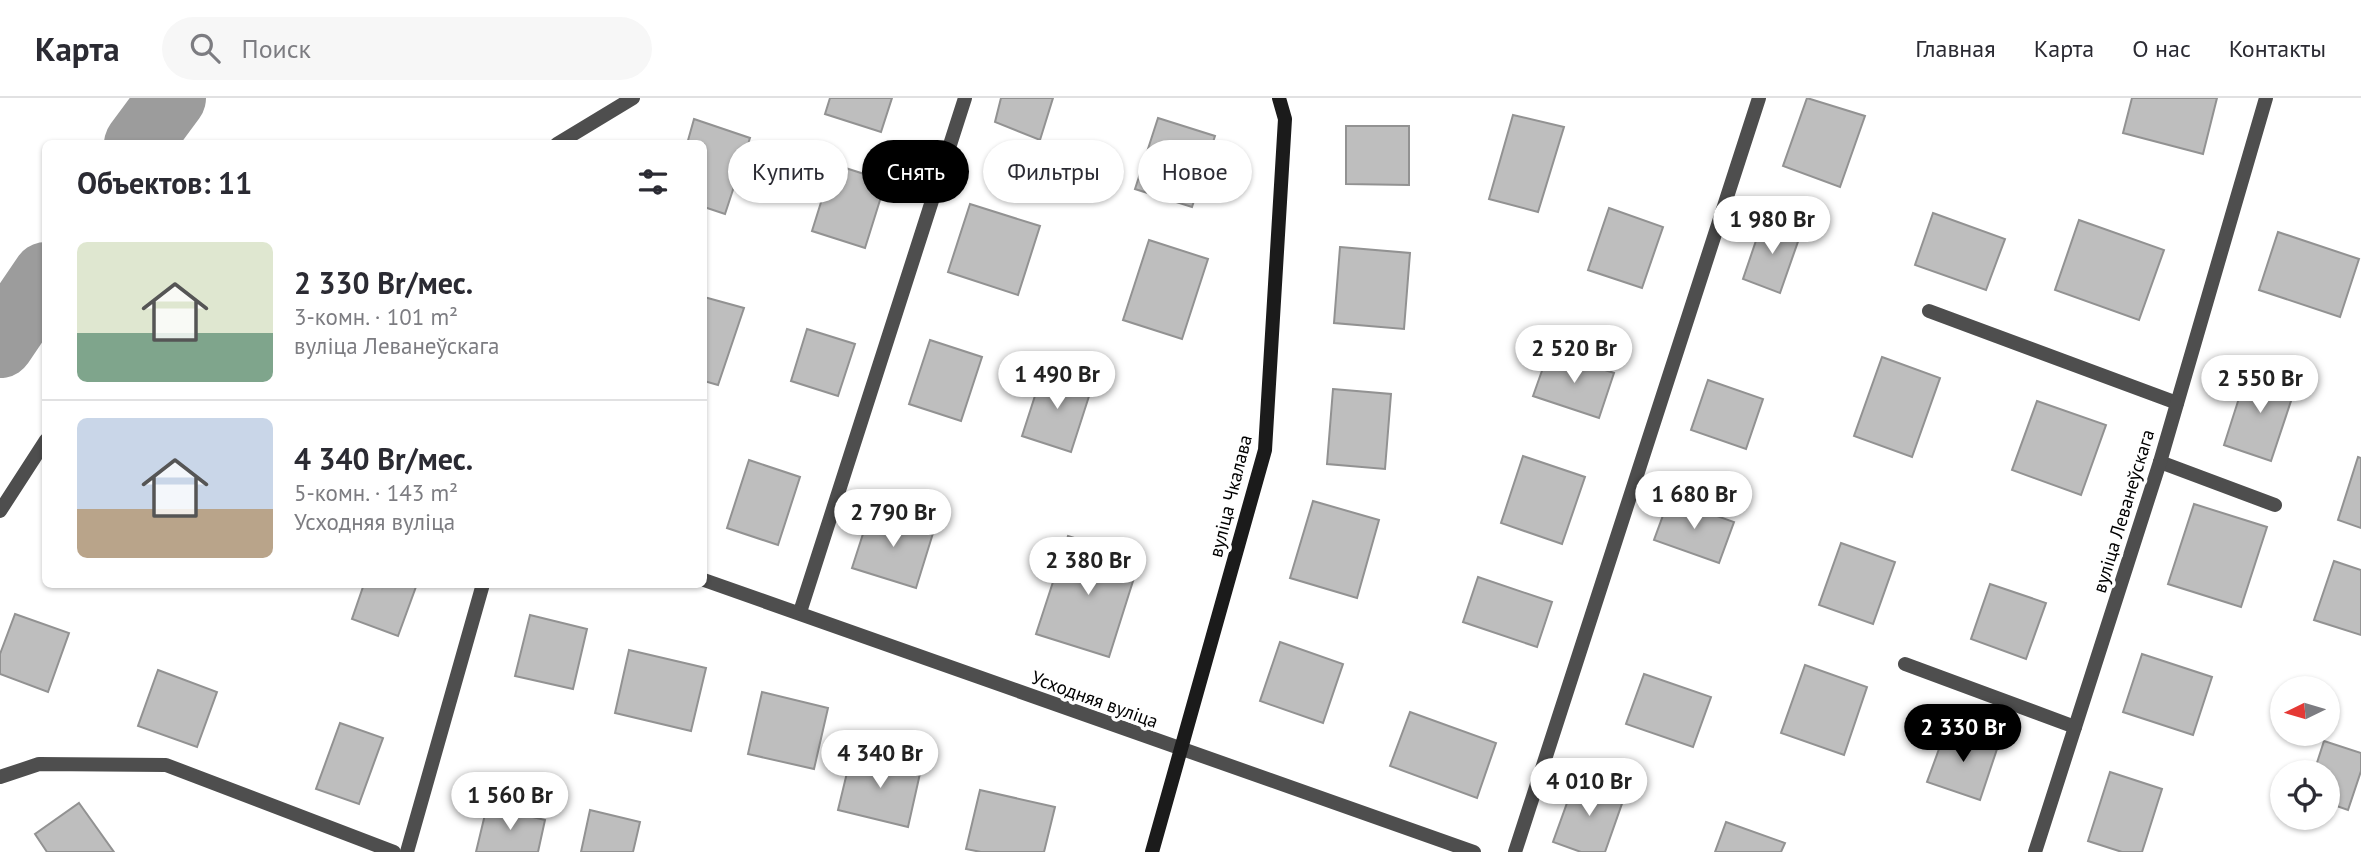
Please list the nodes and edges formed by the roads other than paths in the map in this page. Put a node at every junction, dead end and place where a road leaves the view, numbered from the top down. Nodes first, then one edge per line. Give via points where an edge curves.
1 (633, 98) edge
2 (965, 98) edge
3 (1279, 98) edge
4 (1759, 98) edge
5 (2266, 98) edge
6 (564, 140) edge
7 (1929, 311) dead end
8 (2177, 403) junction
9 (42, 446) edge
10 (2160, 462) junction
11 (2275, 505) dead end
12 (0, 511) edge
13 (707, 581) edge
14 (482, 588) edge
15 (800, 612) junction
16 (1905, 664) dead end
17 (2075, 727) junction
18 (1181, 751) junction
19 (0, 777) edge
20 (394, 852) edge
21 (407, 852) edge
22 (1152, 852) edge
23 (1474, 852) edge
24 (1515, 852) edge
25 (2035, 852) edge

1 - 6 street
2 - 15 street
3 - 18 main road, вуліца Чкалава via 1285,119 1265,450
4 - 24 street
5 - 8 street, вуліца Леванеўскага
7 - 8 street
8 - 10 street, вуліца Леванеўскага
9 - 12 street
10 - 11 street
10 - 17 street, вуліца Леванеўскага
13 - 15 street, Усходняя вуліца
14 - 21 street
15 - 18 street, Усходняя вуліца
16 - 17 street
17 - 25 street, вуліца Леванеўскага
18 - 22 main road, вуліца Чкалава
18 - 23 street, Усходняя вуліца
19 - 20 street via 38,764 166,765

